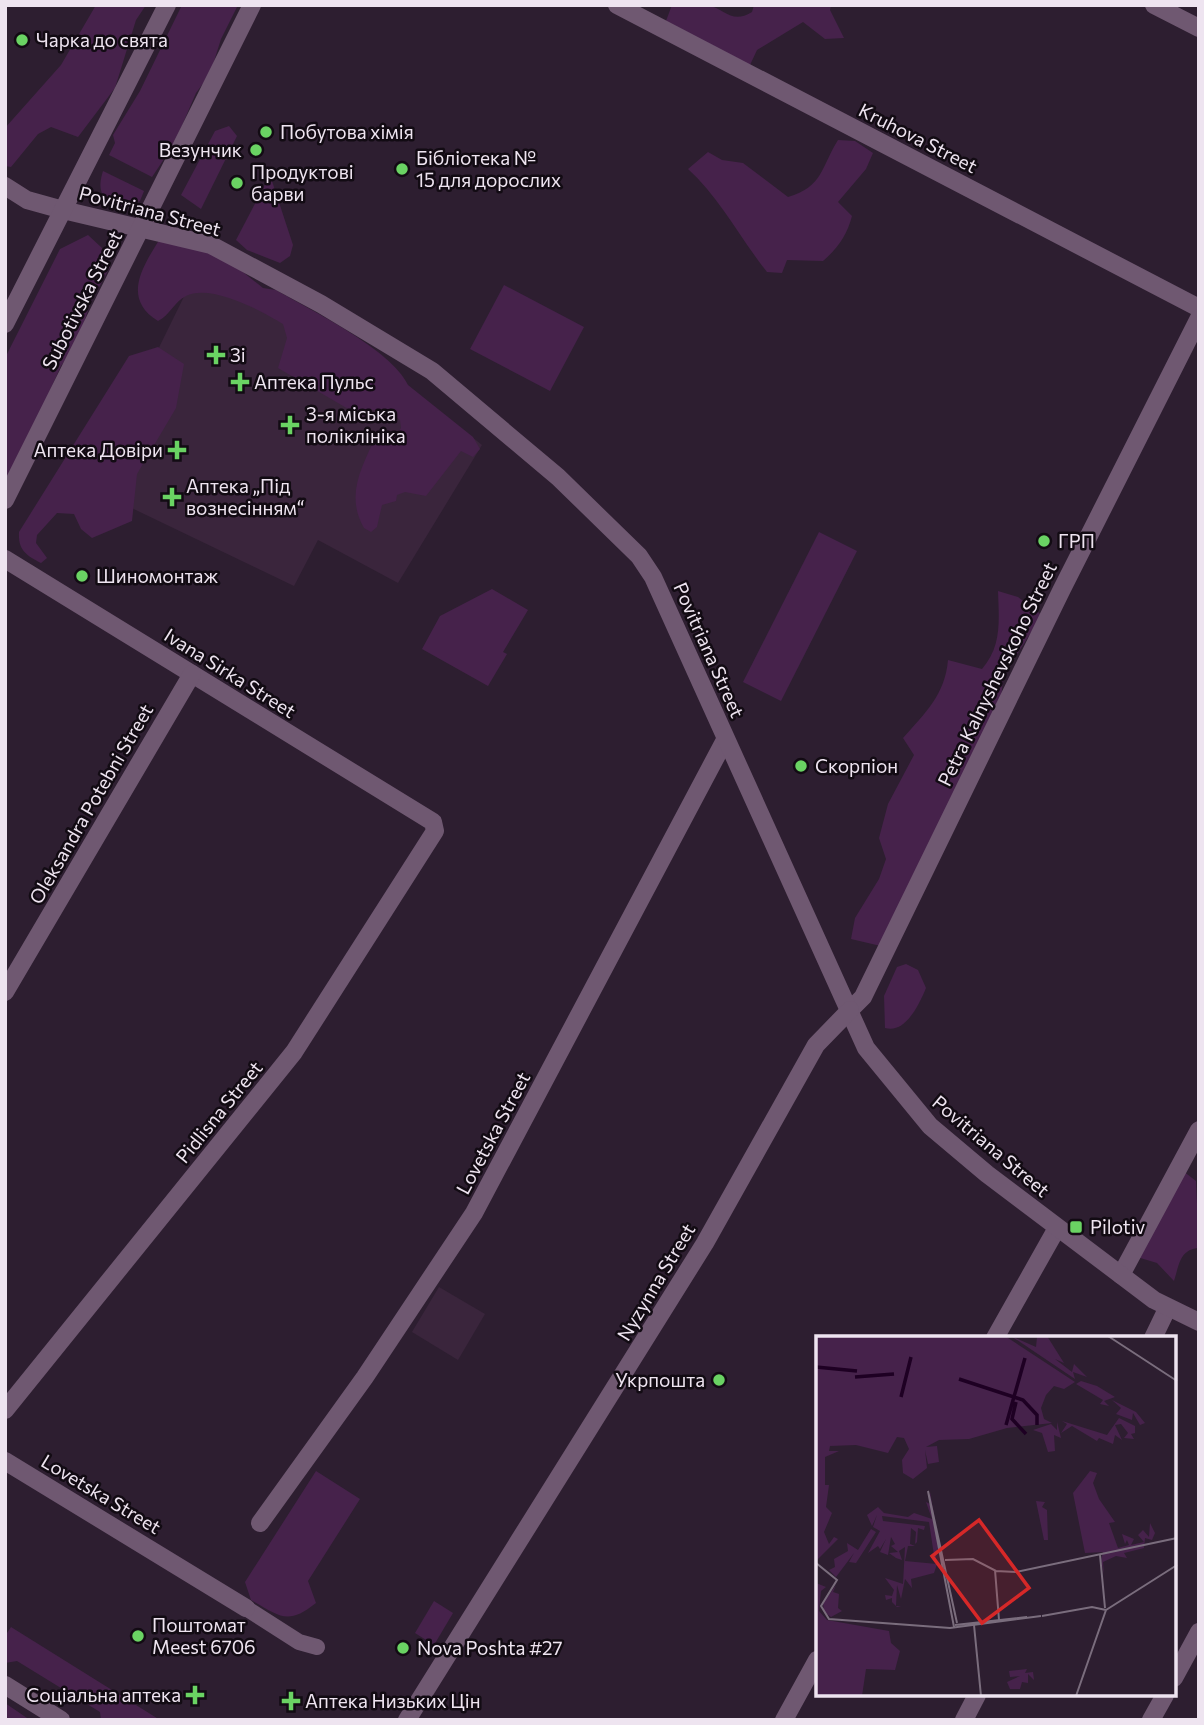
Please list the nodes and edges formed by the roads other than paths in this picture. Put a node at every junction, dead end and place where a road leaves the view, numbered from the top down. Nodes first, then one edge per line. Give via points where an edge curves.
1 (167, 5) edge
2 (251, 5) edge
3 (617, 5) edge
4 (1154, 5) edge
5 (1199, 29) edge
6 (5, 186) edge
7 (63, 210) junction
8 (142, 228) junction
9 (1199, 308) edge
10 (1199, 318) edge
11 (5, 324) edge
12 (5, 500) edge
13 (5, 559) edge
14 (192, 674) junction
15 (725, 740) junction
16 (433, 822) joint
17 (5, 992) edge
18 (850, 1010) junction
19 (1199, 1130) edge
20 (1057, 1228) junction
21 (1121, 1275) junction
22 (1167, 1308) junction
23 (1199, 1322) edge
24 (996, 1336) edge
25 (1154, 1336) edge
26 (5, 1410) edge
27 (5, 1461) edge
28 (260, 1523) dead end
29 (246, 1608) joint
30 (1199, 1632) edge
31 (317, 1647) dead end
32 (816, 1662) edge
33 (1176, 1674) edge
34 (5, 1685) edge
35 (975, 1697) edge
36 (1164, 1697) edge
37 (61, 1720) edge
38 (407, 1720) edge
39 (784, 1720) edge
40 (964, 1720) edge
41 (1151, 1720) edge

1 - 7 street
2 - 8 street, Subotivska Street
3 - 9 street, Kruhova Street
4 - 5 street
6 - 7 street, Povitriana Street via 27,200
7 - 8 street, Povitriana Street
7 - 11 street
8 - 12 street, Subotivska Street
8 - 15 street, Povitriana Street via 211,245 321,304 432,371 531,452 639,556 669,607
10 - 18 street, Petra Kalnyshevskoho Street via 863,997
13 - 14 street, Ivana Sirka Street
14 - 16 street, Ivana Sirka Street
14 - 17 street, Oleksandra Potebni Street
15 - 18 street, Povitriana Street
15 - 28 street, Lovetska Street via 474,1213
16 - 26 street, Pidlisna Street via 435,831 294,1052
18 - 20 street, Povitriana Street via 866,1048 930,1126
18 - 38 street, Nyzynna Street via 816,1045 705,1243
19 - 21 street
20 - 21 street, Povitriana Street
20 - 24 street
21 - 22 street, Povitriana Street
22 - 23 street, Povitriana Street
22 - 25 street
27 - 29 street, Lovetska Street
29 - 31 street via 299,1642
30 - 33 street
32 - 39 street
34 - 37 street
35 - 40 street
36 - 41 street

